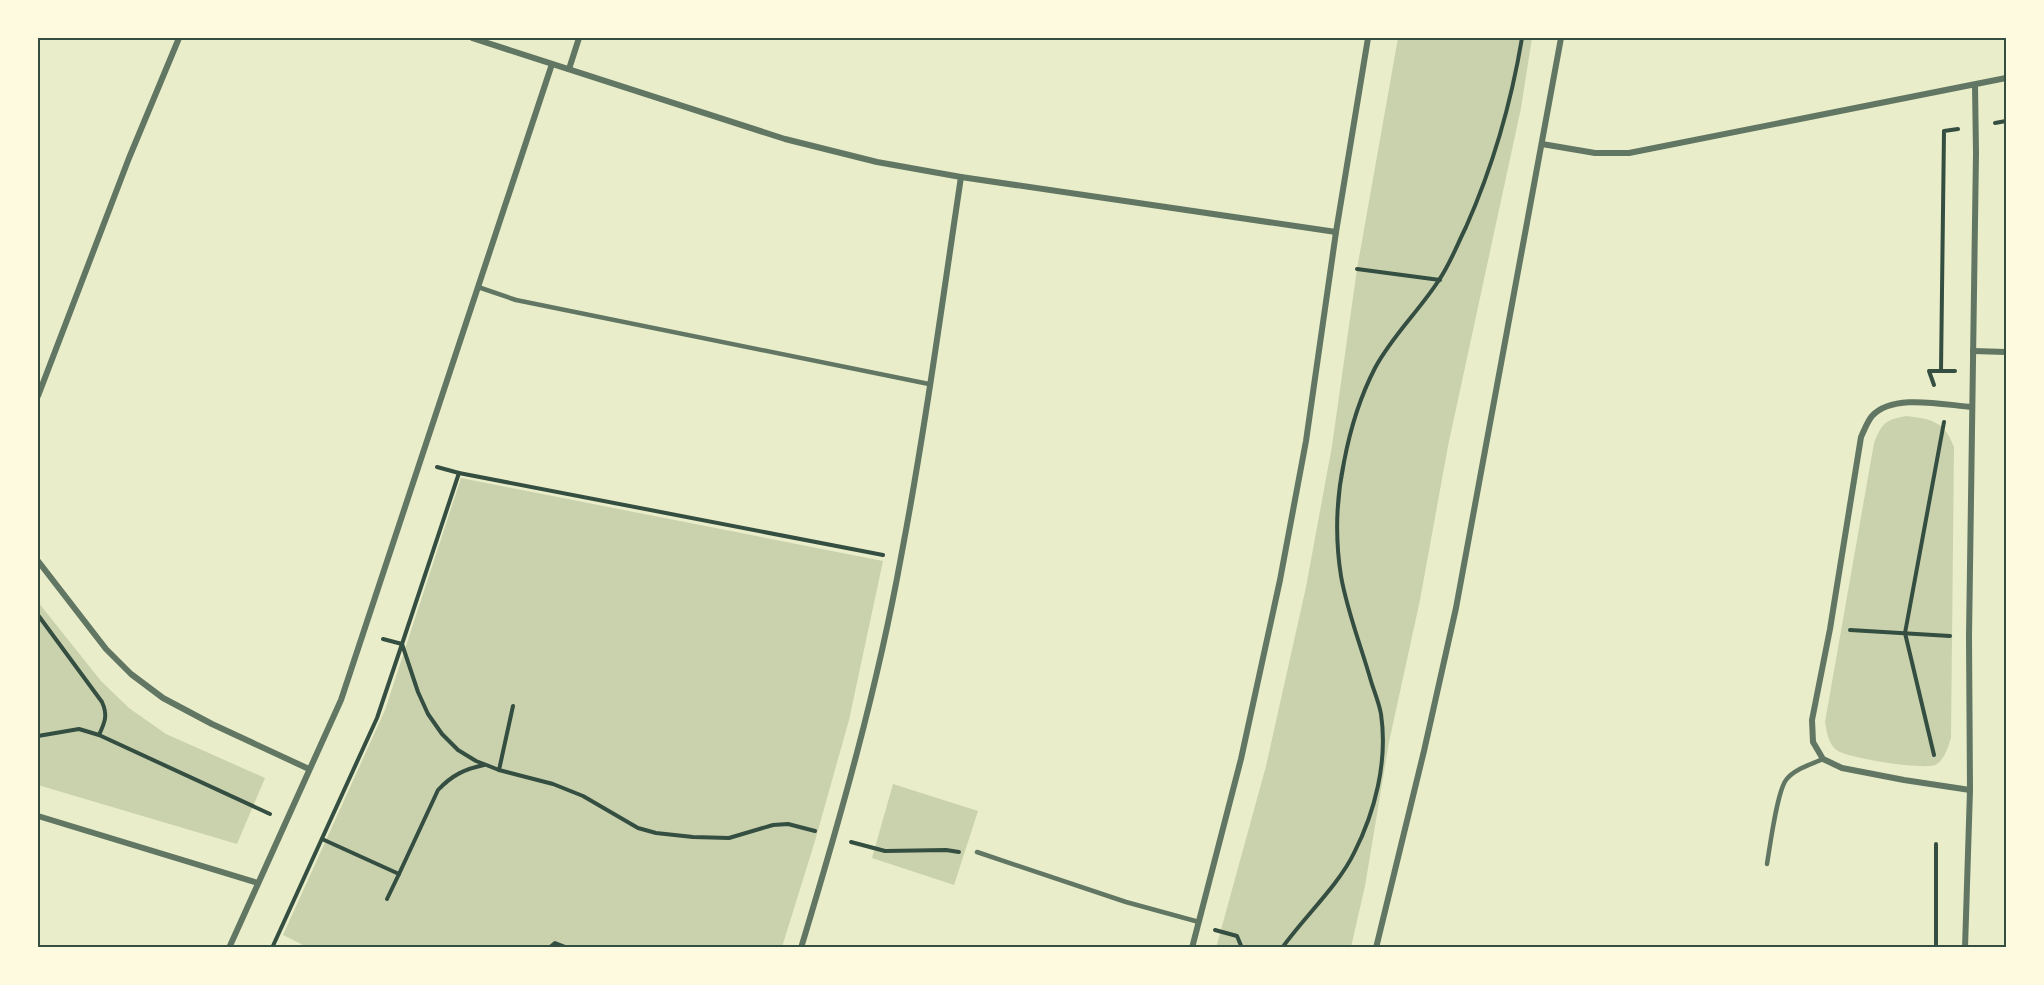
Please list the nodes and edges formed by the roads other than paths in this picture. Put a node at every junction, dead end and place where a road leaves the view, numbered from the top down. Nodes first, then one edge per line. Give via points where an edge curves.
1 (179, 38) edge
2 (472, 38) edge
3 (579, 38) edge
4 (1368, 38) edge
5 (1561, 38) edge
6 (552, 64) junction
7 (569, 69) junction
8 (2007, 78) edge
9 (1975, 85) junction
10 (1542, 144) junction
11 (961, 177) junction
12 (1336, 232) junction
13 (478, 287) junction
14 (1973, 351) junction
15 (2007, 352) edge
16 (929, 384) junction
17 (38, 396) edge
18 (1972, 407) junction
19 (38, 561) edge
20 (1824, 759) junction
21 (309, 769) junction
22 (1970, 790) junction
23 (38, 816) edge
24 (977, 852) road end
25 (1767, 864) dead end
26 (258, 883) junction
27 (1199, 922) junction
28 (230, 946) edge
29 (240, 948) edge
30 (801, 948) edge
31 (1192, 948) edge
32 (1376, 948) edge
33 (1965, 948) edge

1 - 17 street
2 - 6 street
3 - 7 street
4 - 12 street
5 - 10 street
6 - 7 street
6 - 13 street
7 - 11 street via 785,139 877,162
8 - 9 street
9 - 10 street via 1629,153
9 - 14 street
10 - 32 street via 1456,608
11 - 12 street
11 - 16 street
12 - 27 street via 1306,441 1280,580 1241,759
13 - 16 lane via 516,300
13 - 21 street via 340,700
14 - 15 street
14 - 18 street
16 - 30 street via 901,557 865,727
18 - 20 street via 1907,402 1885,406 1871,417 1861,437 1812,720 1813,742
18 - 22 street
19 - 21 street via 106,649 131,674 164,698 212,724
20 - 22 street via 1842,768
20 - 25 lane via 1786,780
21 - 26 street
22 - 33 street
23 - 26 street
24 - 27 lane
26 - 28 street
27 - 31 street
28 - 29 street

